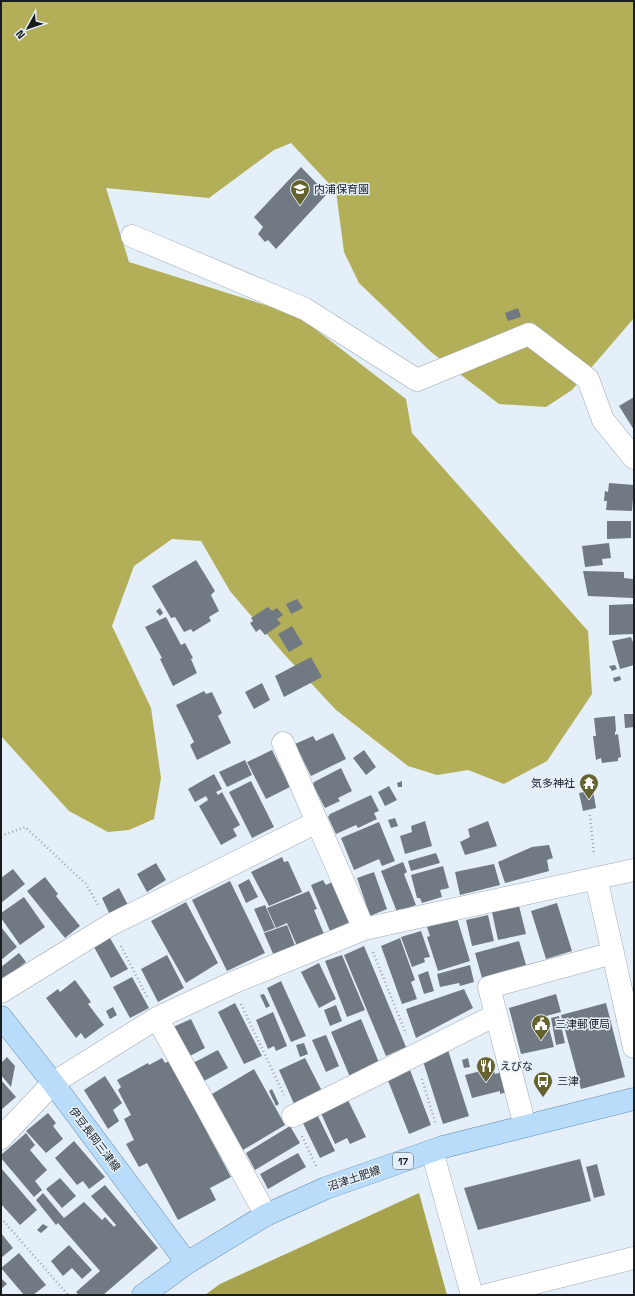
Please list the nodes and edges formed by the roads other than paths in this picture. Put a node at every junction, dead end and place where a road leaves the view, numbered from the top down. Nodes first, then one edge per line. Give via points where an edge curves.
1 (132, 236) dead end
2 (634, 458) edge
3 (283, 743) dead end
4 (317, 822) junction
5 (634, 870) edge
6 (596, 878) junction
7 (364, 929) junction
8 (613, 953) junction
9 (1, 992) edge
10 (496, 1015) junction
11 (1, 1017) edge
12 (158, 1018) junction
13 (634, 1047) edge
14 (53, 1083) junction
15 (634, 1099) edge
16 (293, 1116) road end
17 (525, 1126) junction
18 (1, 1138) edge
19 (432, 1151) junction
20 (266, 1215) junction
21 (634, 1258) edge
22 (187, 1263) junction
23 (143, 1295) edge
24 (472, 1295) edge
25 (487, 1295) edge

1 - 2 street via 305,309 417,380 529,334 588,379 603,420
3 - 4 street
4 - 7 street
4 - 9 street via 110,925
5 - 6 street
6 - 7 street
6 - 8 street
7 - 12 street via 232,983
8 - 10 street via 489,987
8 - 13 street
10 - 16 street
10 - 17 street
11 - 14 main road, 伊豆長岡三津線
12 - 14 street
12 - 20 street
14 - 18 street
14 - 22 main road, 伊豆長岡三津線
15 - 17 main road, 沼津土肥線 / 17
17 - 19 main road, 沼津土肥線 / 17
19 - 20 main road, 沼津土肥線 / 17 via 326,1188
19 - 24 street
20 - 22 main road, 沼津土肥線 / 17
21 - 25 street
22 - 23 main road, 沼津土肥線 / 17

